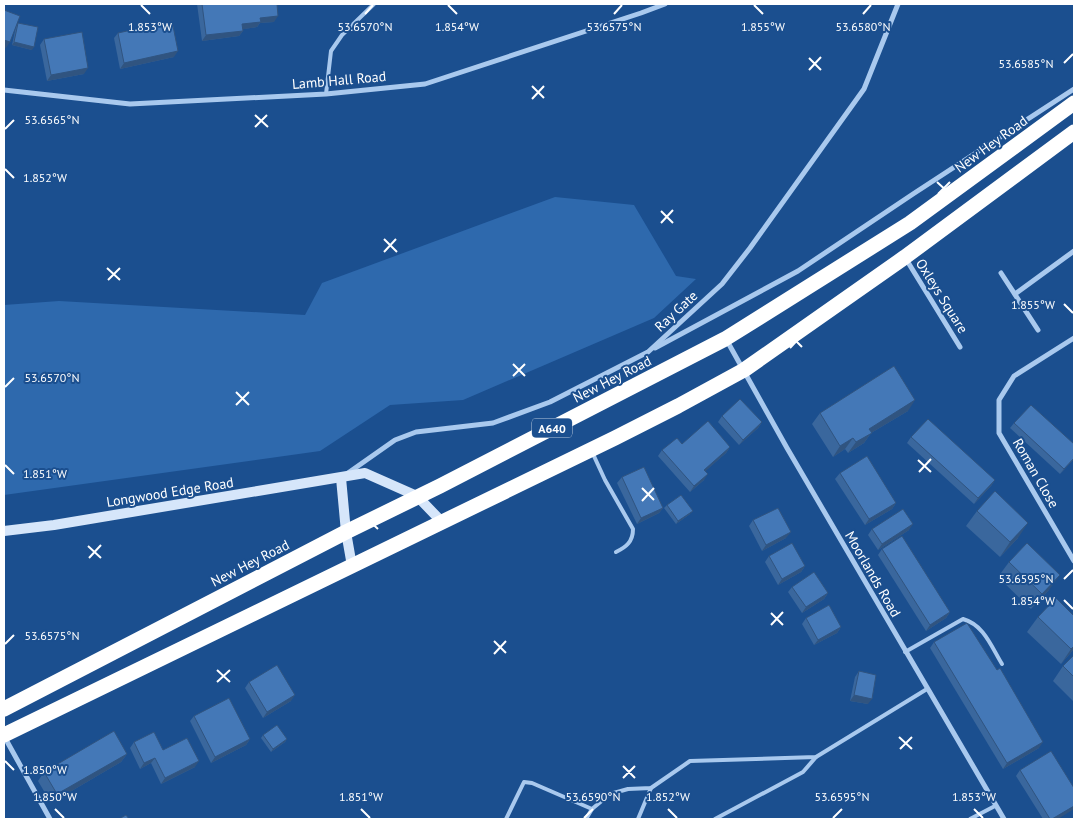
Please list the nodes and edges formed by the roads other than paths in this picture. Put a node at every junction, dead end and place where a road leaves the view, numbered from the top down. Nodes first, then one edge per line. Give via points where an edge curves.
1 (374, 4) edge
2 (665, 4) edge
3 (898, 4) edge
4 (1074, 89) edge
5 (4, 90) edge
6 (326, 94) junction
7 (1074, 103) edge
8 (1074, 132) edge
9 (1074, 251) edge
10 (904, 256) junction
11 (1001, 273) dead end
12 (1015, 294) junction
13 (1038, 330) dead end
14 (1074, 338) edge
15 (725, 339) junction
16 (960, 346) dead end
17 (648, 352) junction
18 (744, 370) junction
19 (591, 449) junction
20 (341, 478) junction
21 (417, 496) junction
22 (442, 522) junction
23 (4, 531) edge
24 (346, 532) junction
25 (616, 552) dead end
26 (1074, 561) edge
27 (352, 566) junction
28 (905, 652) junction
29 (1002, 664) dead end
30 (927, 689) junction
31 (4, 709) edge
32 (4, 735) edge
33 (816, 757) junction
34 (651, 788) junction
35 (995, 806) junction
36 (592, 809) junction
37 (50, 819) edge
38 (506, 819) edge
39 (586, 819) edge
40 (638, 819) edge
41 (715, 819) edge
42 (970, 819) edge
43 (1004, 819) edge

1 - 6 lane via 342,34 331,51
2 - 6 street, Lamb Hall Road via 426,84
3 - 17 street, Ray Gate via 864,89 750,248 722,284
4 - 17 street, New Hey Road via 798,271
5 - 6 street, Lamb Hall Road via 130,104
7 - 15 highway, New Hey Road / A640 via 910,223
8 - 10 highway, A640
9 - 12 street
10 - 16 street, Oxleys Square
10 - 18 highway, A640
11 - 12 street
12 - 13 street
14 - 26 street, Roman Close via 1014,376 999,400 999,433
15 - 18 street, Moorlands Road
15 - 21 highway, New Hey Road / A640
17 - 20 street, Ray Gate via 550,402 493,423 416,432 395,440
18 - 19 highway, A640
18 - 28 street, Moorlands Road
19 - 22 highway, A640
19 - 25 lane via 633,530 633,537 626,547
20 - 21 street, Longwood Edge Road via 365,473
20 - 23 street, Longwood Edge Road
20 - 24 street
21 - 22 street, Longwood Edge Road
21 - 24 highway, New Hey Road / A640
22 - 27 highway, A640
24 - 27 street
24 - 31 highway, New Hey Road / A640
27 - 32 highway, A640
28 - 29 lane via 963,620 980,627
28 - 30 street, Moorlands Road
30 - 33 lane
30 - 35 street, Moorlands Road
32 - 37 street
33 - 34 lane via 690,760
33 - 41 lane via 804,772
34 - 36 lane via 610,794
34 - 40 lane
35 - 42 lane
35 - 43 street, Moorlands Road
36 - 38 lane via 524,782
36 - 39 lane

